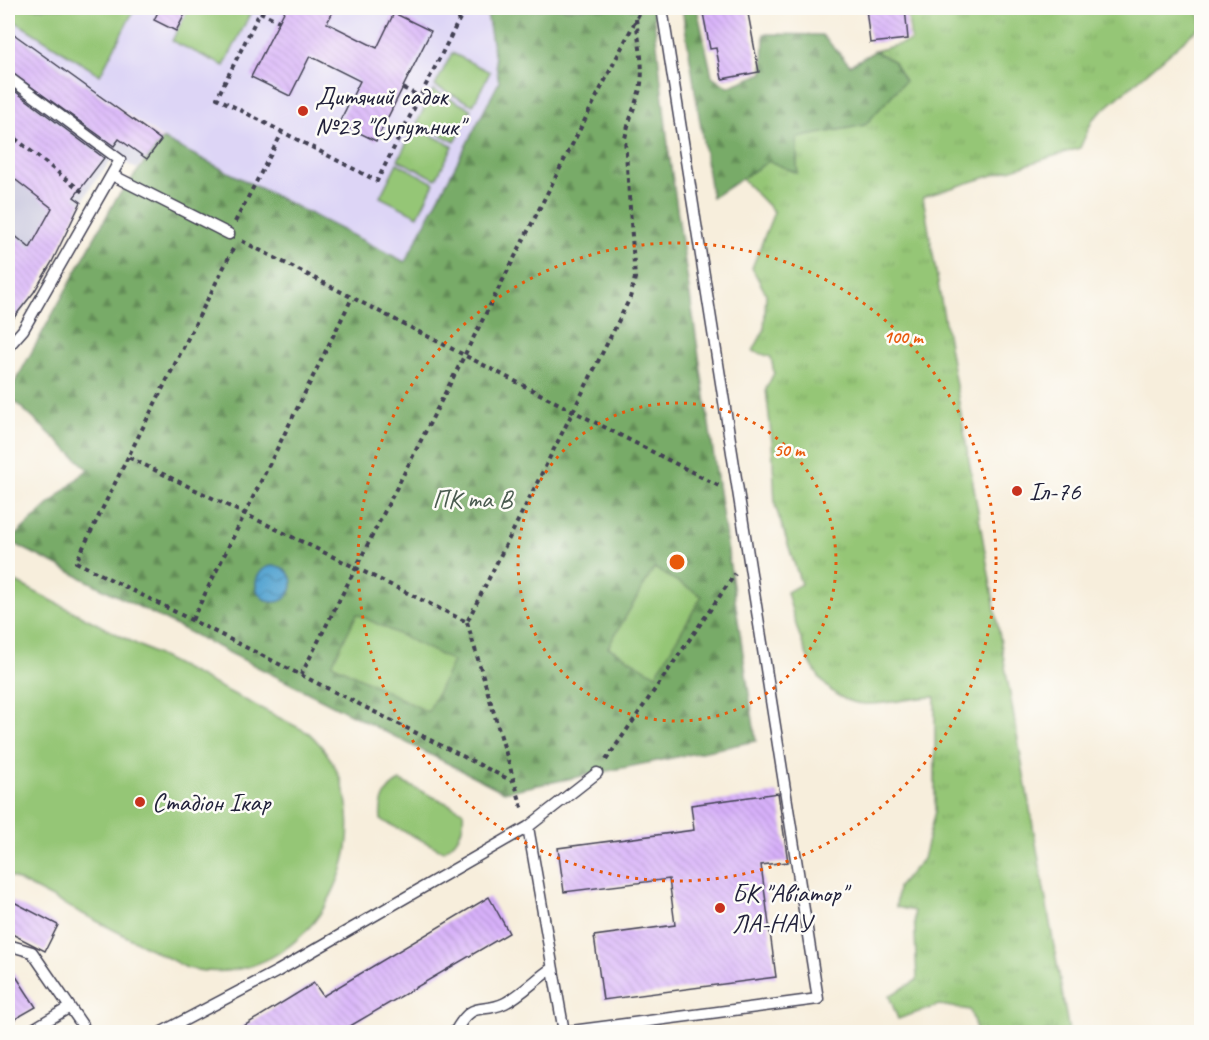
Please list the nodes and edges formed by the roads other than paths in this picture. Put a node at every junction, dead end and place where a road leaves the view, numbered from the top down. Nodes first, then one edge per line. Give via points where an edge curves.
1 (662, 8) edge
2 (8, 77) edge
3 (112, 175) junction
4 (229, 234) road end
5 (8, 347) edge
6 (597, 773) road end
7 (528, 827) junction
8 (8, 945) edge
9 (551, 969) junction
10 (70, 1007) junction
11 (28, 1032) edge
12 (87, 1032) edge
13 (162, 1032) edge
14 (454, 1032) edge

1 - 9 lane via 818,999 564,1032
2 - 3 lane via 120,160
3 - 4 lane
3 - 5 lane via 23,330
6 - 7 lane
7 - 9 lane
7 - 13 lane via 278,971
8 - 10 lane via 32,952
9 - 14 lane via 504,1004 476,1008
10 - 11 lane
10 - 12 lane

